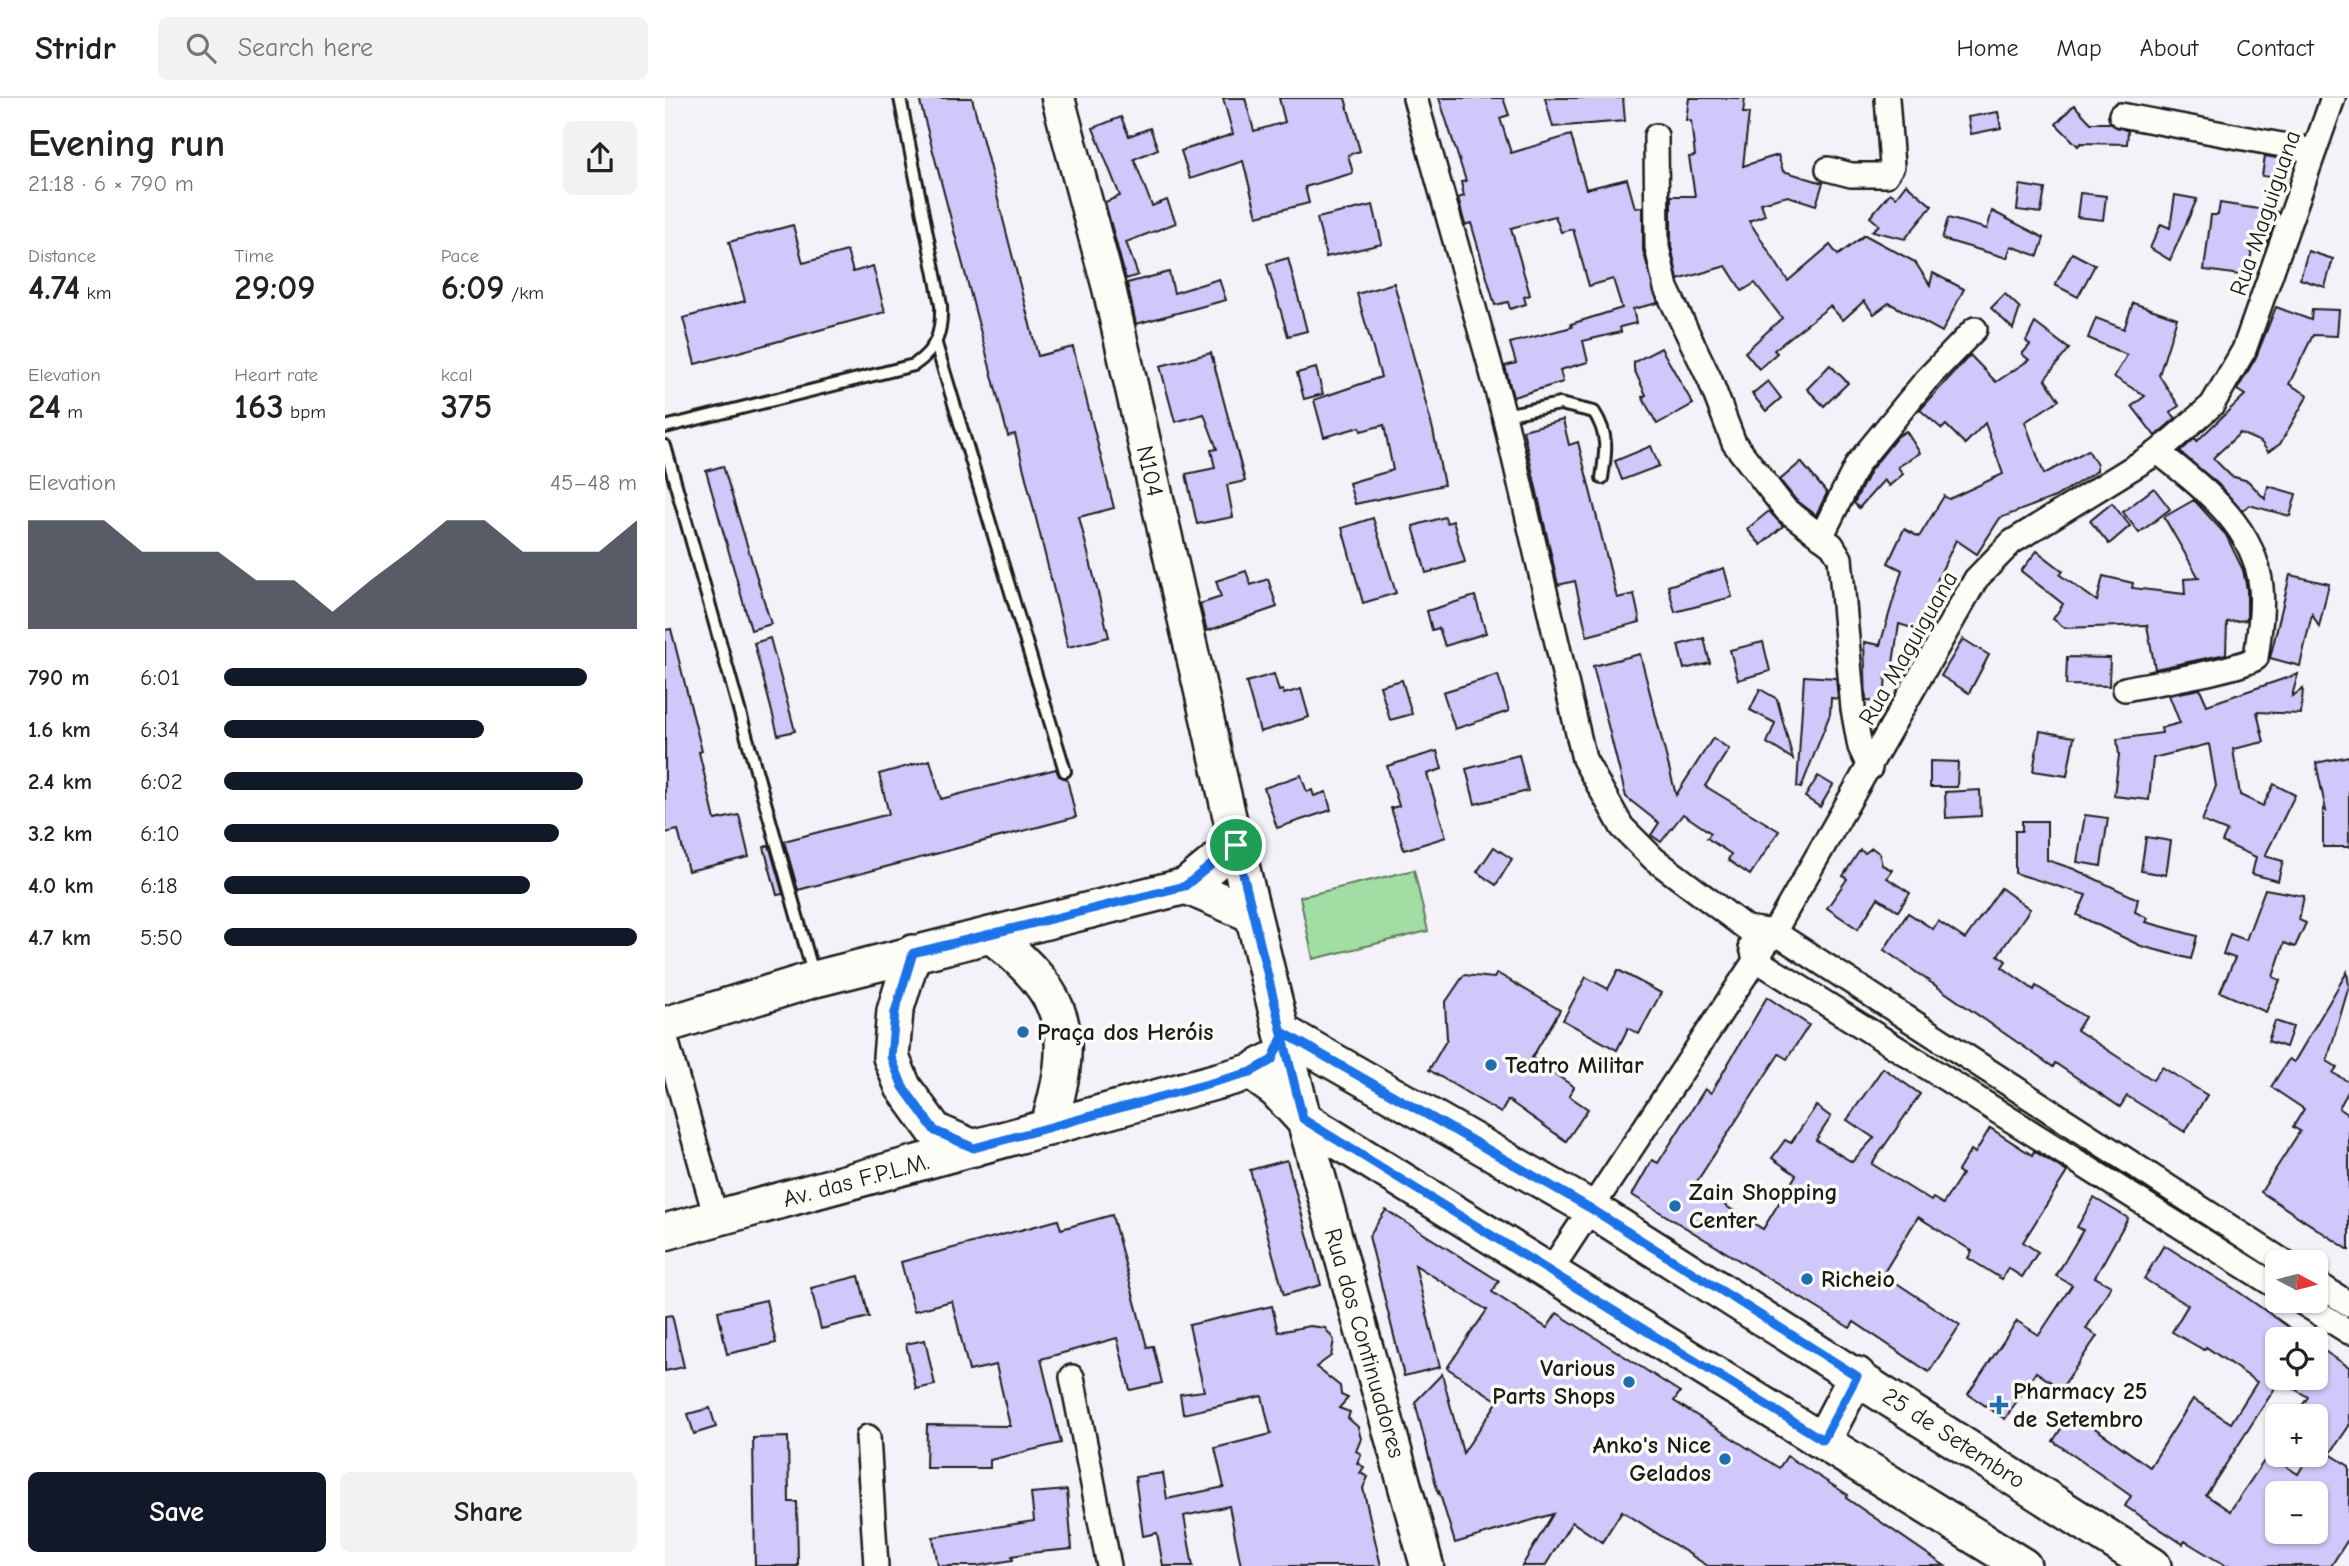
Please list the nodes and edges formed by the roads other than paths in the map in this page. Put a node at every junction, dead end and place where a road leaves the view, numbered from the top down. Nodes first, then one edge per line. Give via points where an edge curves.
1 (900, 98) edge
2 (1058, 98) edge
3 (1415, 98) edge
4 (1887, 98) edge
5 (2333, 98) edge
6 (2120, 116) dead end
7 (1655, 136) dead end
8 (2314, 151) junction
9 (1828, 169) dead end
10 (1975, 329) dead end
11 (936, 344) junction
12 (1504, 415) junction
13 (665, 427) edge
14 (665, 446) edge
15 (2158, 452) junction
16 (1602, 478) dead end
17 (1821, 537) junction
18 (2125, 689) dead end
19 (1870, 768) junction
20 (1065, 771) dead end
21 (1236, 845) junction
22 (1185, 886) junction
23 (1251, 914) junction
24 (1746, 928) junction
25 (1774, 932) junction
26 (991, 935) junction
27 (913, 953) junction
28 (1755, 959) junction
29 (815, 979) junction
30 (665, 1025) edge
31 (1284, 1033) junction
32 (665, 1035) edge
33 (1251, 1072) junction
34 (1303, 1119) junction
35 (1048, 1128) junction
36 (974, 1148) junction
37 (1590, 1208) junction
38 (716, 1219) junction
39 (665, 1232) edge
40 (2265, 1250) edge
41 (1550, 1271) junction
42 (2265, 1279) edge
43 (2328, 1290) edge
44 (2349, 1304) edge
45 (2319, 1313) edge
46 (2349, 1332) edge
47 (1857, 1376) junction
48 (1072, 1377) dead end
49 (868, 1437) dead end
50 (1823, 1440) junction
51 (2139, 1562) edge
52 (876, 1566) edge
53 (1109, 1566) edge
54 (1427, 1566) edge
55 (2023, 1566) edge

1 - 11 lane via 941,305 942,327
2 - 21 street, N104 / N104 via 1109,288
3 - 12 street
4 - 9 street via 1892,166 1886,175 1851,175
5 - 8 street, Rua Maguiguana
6 - 8 street
7 - 17 street via 1657,247 1666,288 1734,443 1786,510
8 - 15 street, Rua Maguiguana via 2244,350 2212,405
10 - 17 street via 1858,463
11 - 13 lane via 914,365
11 - 20 lane
12 - 16 lane via 1560,404 1594,412 1605,429
12 - 24 street via 1584,759 1622,827 1654,859
14 - 29 lane
15 - 18 street via 2227,511 2246,544 2261,585 2256,658 2244,666
15 - 19 street, Rua Maguiguana via 2012,542 1976,579
17 - 19 street via 1832,545 1843,570 1853,709 1860,747
19 - 25 street, Rua Maguiguana
21 - 22 main road
21 - 23 main road, N104
22 - 23 main road
22 - 26 main road
23 - 31 main road, N104
24 - 25 street
24 - 28 street
25 - 28 street, Rua Maguiguana
25 - 40 street
26 - 27 main road
26 - 35 main road via 1024,961 1054,1000 1062,1024 1060,1087
27 - 29 main road
27 - 36 main road via 895,1012 891,1057 903,1087 935,1131
28 - 37 street, Rua Maguiguana
28 - 42 street
29 - 30 main road
31 - 33 main road via 1272,1060
31 - 34 main road, N104
31 - 37 main road, 25 de Setembro
32 - 38 street
33 - 34 main road
33 - 35 main road, Av. das F.P.L.M.
34 - 41 main road
34 - 54 street, Rua dos Continuadores
35 - 36 main road, Av. das F.P.L.M.
36 - 38 main road, Av. das F.P.L.M.
37 - 41 street, Rua Maguiguana
37 - 47 main road, 25 de Setembro
38 - 39 main road, Av. das F.P.L.M.
41 - 50 main road
43 - 44 street
45 - 46 street
47 - 50 main road
47 - 51 main road, 25 de Setembro
48 - 53 street
49 - 52 street
50 - 55 main road

